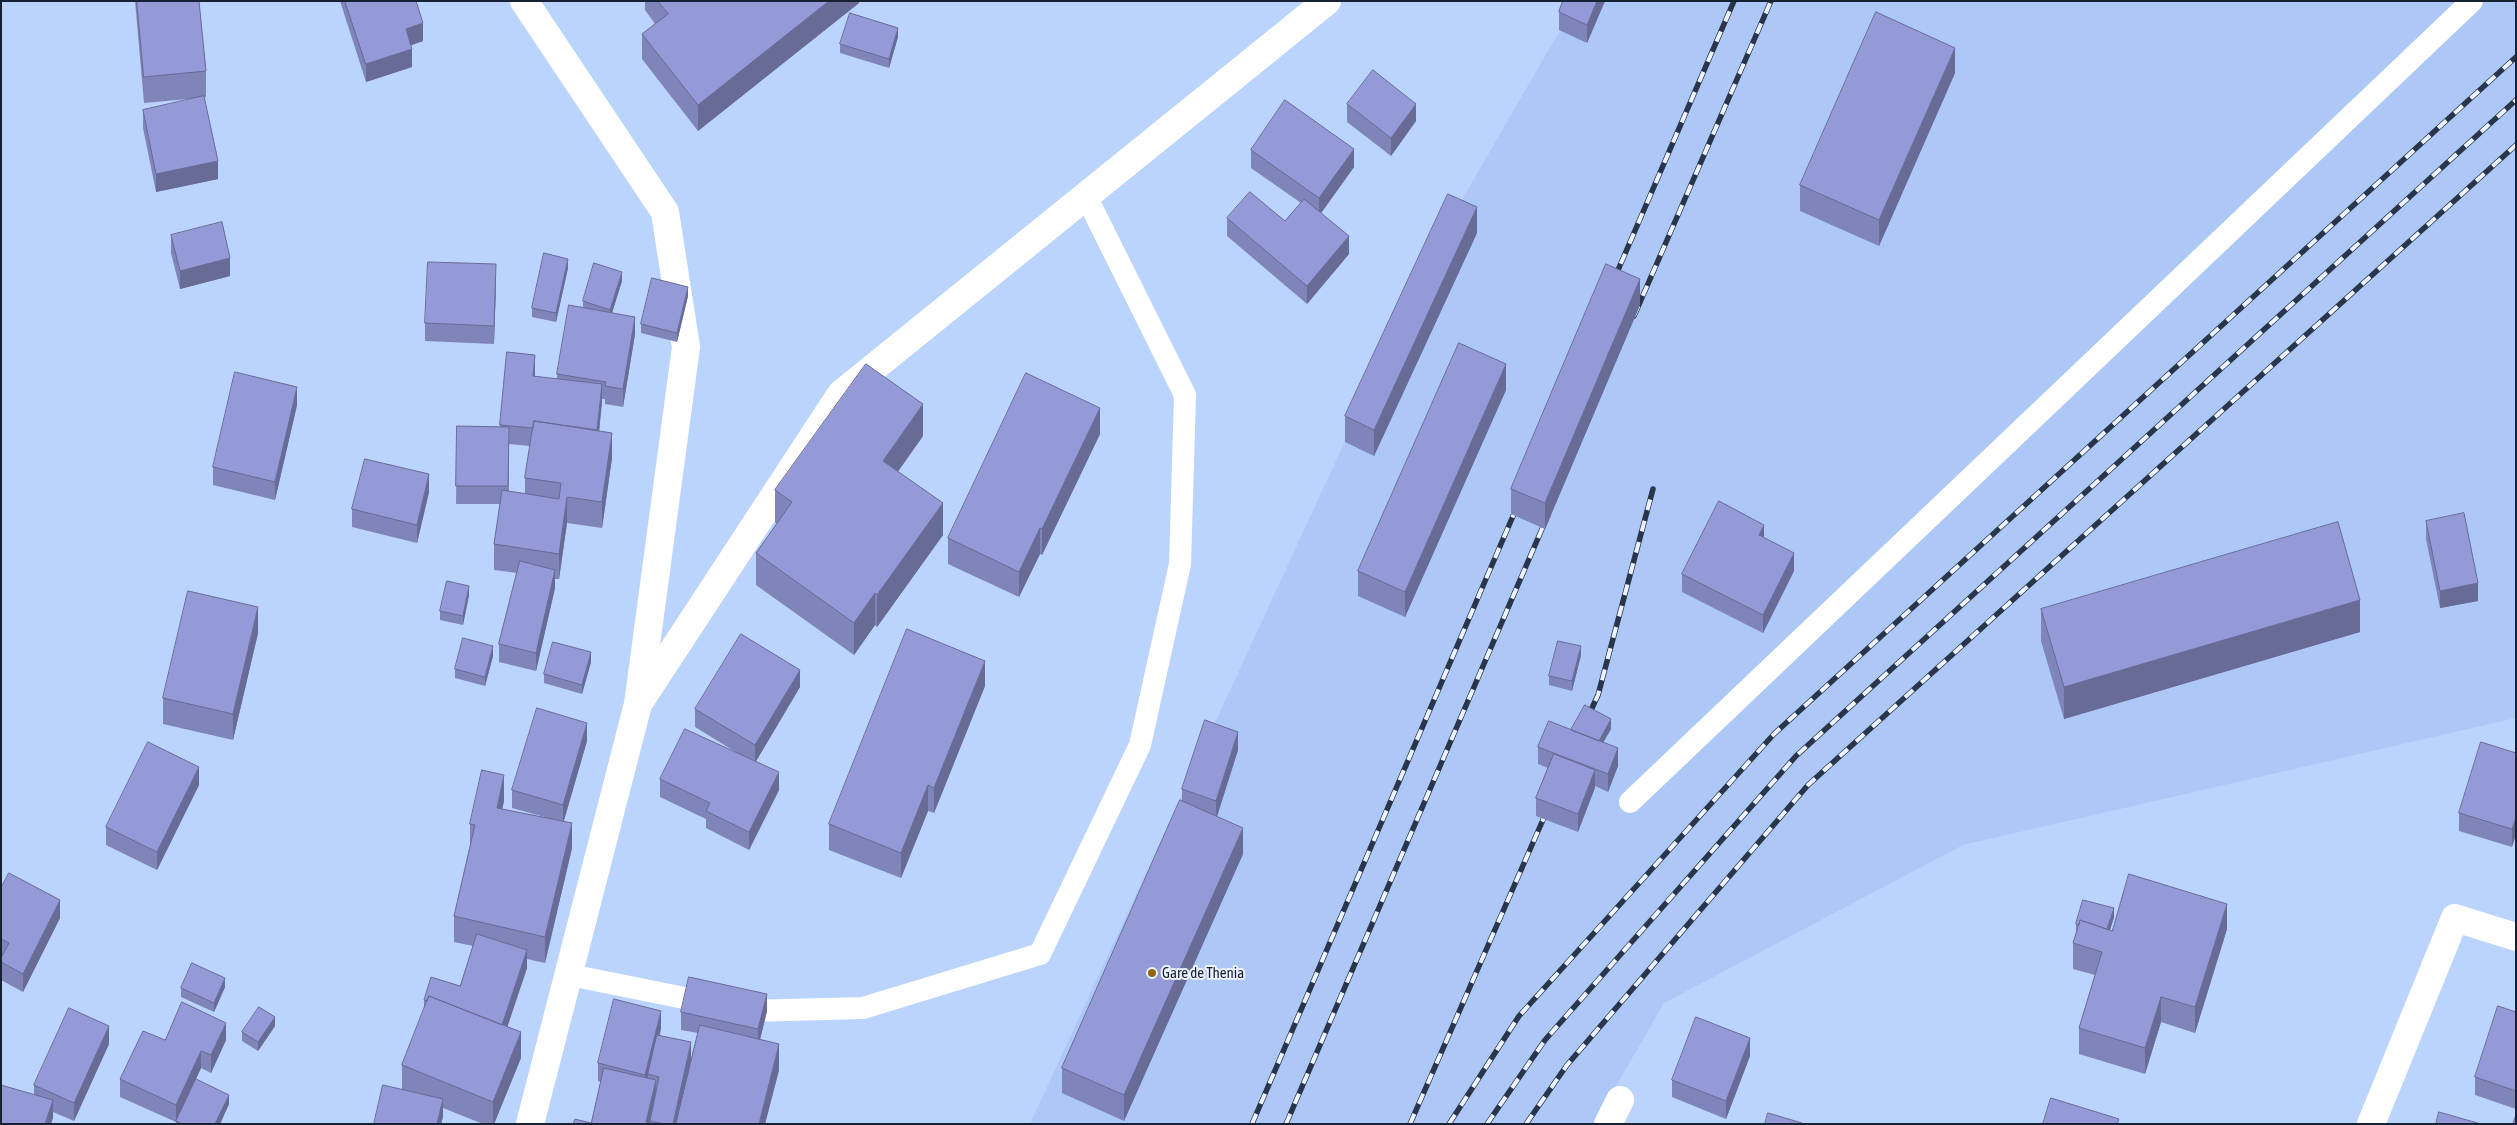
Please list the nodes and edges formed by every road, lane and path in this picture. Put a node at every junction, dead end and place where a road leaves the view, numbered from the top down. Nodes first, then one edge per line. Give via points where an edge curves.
1 (524, 1) edge
2 (1327, 1) edge
3 (2472, 1) edge
4 (1086, 196) junction
5 (638, 704) junction
6 (1630, 802) dead end
7 (2516, 937) edge
8 (570, 975) junction
9 (1620, 1100) dead end
10 (530, 1124) edge
11 (1608, 1124) edge
12 (2371, 1124) edge

1 - 5 main road via 665,212 686,347
2 - 4 main road
3 - 6 lane
4 - 5 main road via 841,394
4 - 8 lane via 1186,395 1180,564 1140,744 1040,954 863,1008 749,1010
5 - 8 main road
7 - 12 main road via 2456,918
8 - 10 main road
9 - 11 main road

